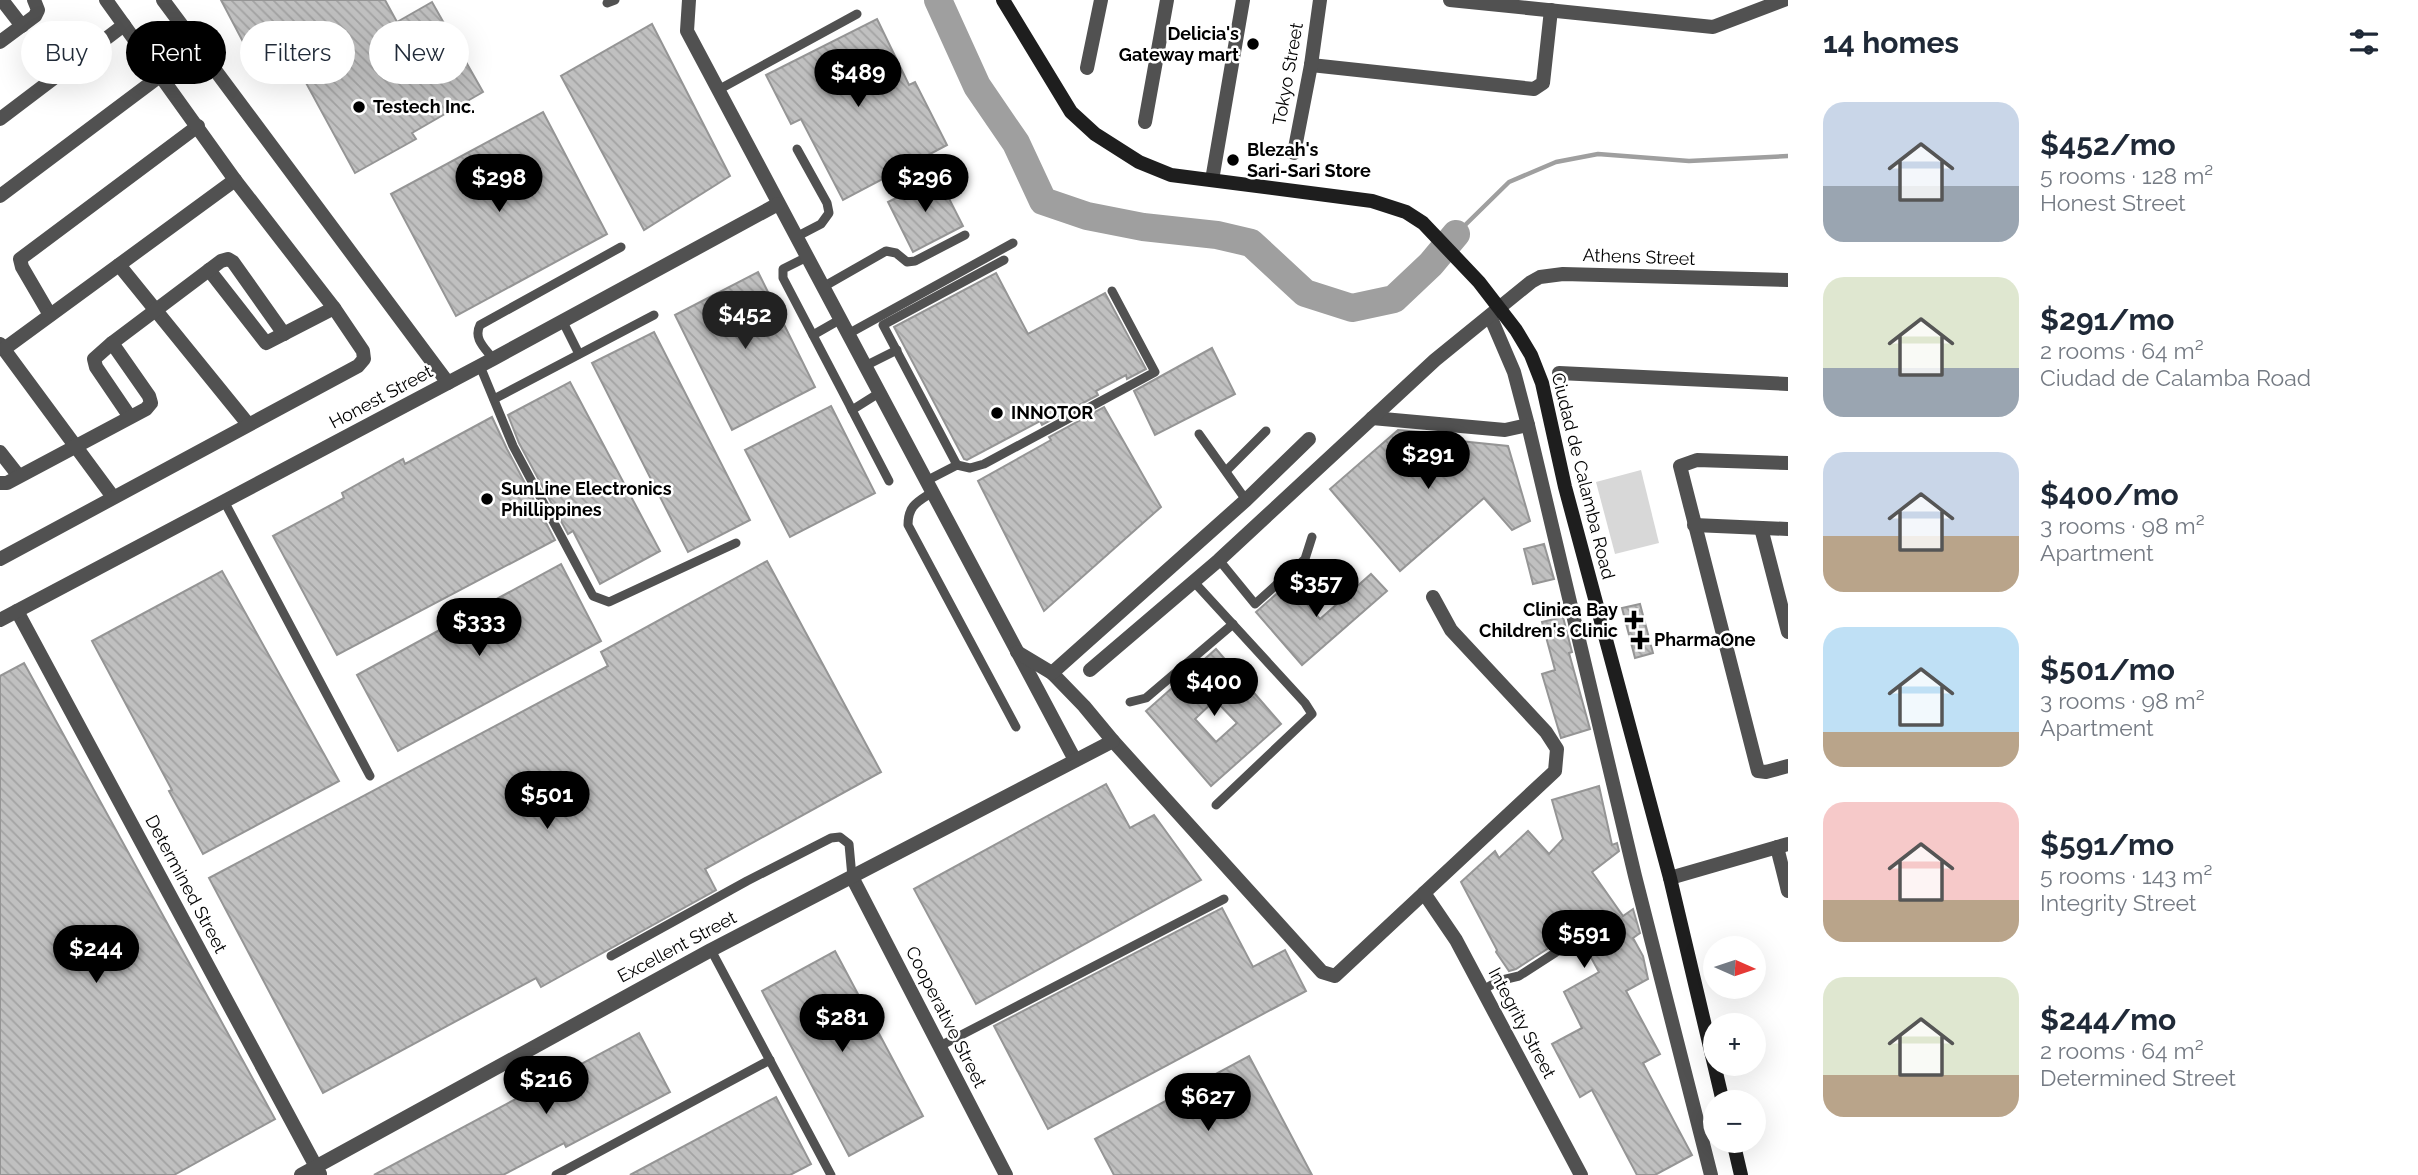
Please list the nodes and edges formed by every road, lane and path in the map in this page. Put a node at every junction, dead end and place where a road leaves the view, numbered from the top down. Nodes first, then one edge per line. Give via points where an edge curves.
1 (2, 0) edge
2 (34, 0) edge
3 (106, 0) edge
4 (163, 0) edge
5 (687, 0) edge
6 (1003, 0) edge
7 (1101, 0) edge
8 (1167, 0) edge
9 (1243, 0) edge
10 (1320, 0) edge
11 (1450, 0) edge
12 (1784, 0) edge
13 (1551, 10) junction
14 (858, 14) dead end
15 (27, 21) edge
16 (21, 25) edge
17 (124, 25) junction
18 (21, 27) edge
19 (126, 28) edge
20 (0, 42) edge
21 (1311, 65) junction
22 (1087, 68) dead end
23 (149, 84) edge
24 (166, 84) edge
25 (718, 90) junction
26 (0, 120) edge
27 (1145, 122) dead end
28 (198, 125) junction
29 (797, 149) dead end
30 (1294, 153) dead end
31 (235, 180) junction
32 (1212, 180) junction
33 (0, 196) edge
34 (778, 204) junction
35 (965, 235) dead end
36 (796, 237) junction
37 (1013, 243) dead end
38 (621, 247) dead end
39 (807, 257) junction
40 (1004, 260) dead end
41 (119, 265) junction
42 (209, 271) junction
43 (1788, 280) edge
44 (823, 287) junction
45 (1112, 291) dead end
46 (334, 308) junction
47 (154, 311) junction
48 (1495, 312) junction
49 (50, 315) junction
50 (654, 315) dead end
51 (841, 319) junction
52 (562, 320) junction
53 (284, 334) junction
54 (848, 334) junction
55 (813, 335) junction
56 (112, 343) junction
57 (2, 347) edge
58 (897, 350) junction
59 (579, 354) junction
60 (486, 362) junction
61 (865, 366) junction
62 (1559, 373) dead end
63 (448, 383) junction
64 (1788, 384) edge
65 (879, 393) junction
66 (494, 399) junction
67 (852, 410) junction
68 (130, 417) junction
69 (1372, 418) junction
70 (248, 424) junction
71 (1528, 425) junction
72 (1266, 431) dead end
73 (1199, 434) dead end
74 (1308, 439) dead end
75 (75, 445) junction
76 (0, 452) edge
77 (1788, 463) edge
78 (957, 465) junction
79 (1227, 470) junction
80 (18, 475) junction
81 (889, 481) dead end
82 (0, 483) edge
83 (929, 487) junction
84 (113, 498) junction
85 (1246, 500) junction
86 (224, 501) junction
87 (1694, 525) junction
88 (1762, 528) junction
89 (1788, 529) edge
90 (1312, 537) dead end
91 (736, 543) dead end
92 (0, 559) edge
93 (1219, 560) junction
94 (1195, 582) junction
95 (1433, 597) dead end
96 (17, 611) junction
97 (0, 620) edge
98 (1233, 624) junction
99 (1788, 632) edge
100 (1017, 652) junction
101 (1090, 670) dead end
102 (1052, 673) junction
103 (1130, 702) dead end
104 (1016, 727) dead end
105 (1113, 741) junction
106 (1076, 760) junction
107 (1788, 766) edge
108 (370, 776) dead end
109 (1216, 805) dead end
110 (1782, 846) edge
111 (852, 877) junction
112 (1670, 878) junction
113 (1788, 891) edge
114 (1424, 893) junction
115 (1224, 899) dead end
116 (1609, 918) dead end
117 (711, 950) junction
118 (611, 956) dead end
119 (1483, 990) junction
120 (940, 1046) junction
121 (770, 1060) junction
122 (1720, 1090) edge
123 (1735, 1153) edge
124 (318, 1171) edge
125 (301, 1175) edge
126 (556, 1175) edge
127 (831, 1175) edge
128 (1006, 1175) edge
129 (1580, 1175) edge
130 (1711, 1175) edge
131 (1741, 1175) edge

1 - 16 street
2 - 15 street via 38,10
3 - 17 street
4 - 63 street
5 - 25 street via 687,31
6 - 32 main road, Ciudad de Calamba Road via 1071,112 1095,134 1157,170
7 - 22 street
8 - 27 street
9 - 32 street
10 - 21 street, Tokyo Street
11 - 13 street
12 - 13 street via 1713,27
13 - 21 street via 1543,83 1534,89
14 - 25 lane
17 - 19 street
17 - 26 street
18 - 20 street
21 - 30 street, Tokyo Street
23 - 33 street
24 - 28 street
25 - 34 street
28 - 31 street
28 - 49 street via 20,259
29 - 36 lane via 829,213 821,224
31 - 41 street
31 - 46 street
32 - 48 main road, Ciudad de Calamba Road via 1373,201 1406,212 1423,223 1479,282
34 - 36 street
34 - 52 street, Honest Street
35 - 44 lane via 915,261 907,262 886,251
36 - 39 street
37 - 54 lane
38 - 60 lane via 480,325 477,331
39 - 44 street
39 - 55 lane via 782,273
40 - 58 lane via 883,325
41 - 47 street
41 - 49 street
42 - 47 street
42 - 53 street via 261,339 265,342
42 - 53 street via 221,261 233,262
43 - 48 street, Athens Street via 1552,275 1531,282
44 - 51 street
45 - 78 lane via 1155,372 984,464
46 - 53 street
46 - 70 street via 364,359
47 - 56 street
47 - 70 street
48 - 69 street, Athens Street
48 - 71 street
48 - 112 main road, Ciudad de Calamba Road via 1531,355 1542,383 1565,487
49 - 57 street
50 - 59 lane
51 - 54 street
51 - 55 lane
52 - 59 lane
52 - 60 street, Honest Street
54 - 61 street
55 - 67 lane
56 - 68 street via 94,359
56 - 68 street via 151,403
57 - 75 street
58 - 61 lane
58 - 78 lane
59 - 66 lane
60 - 63 street, Honest Street
60 - 66 lane
61 - 65 street
62 - 64 street
63 - 86 street, Honest Street
65 - 67 lane
65 - 83 street
66 - 91 lane via 513,446 593,596 609,602
67 - 81 lane
68 - 75 street
69 - 71 street via 1505,430
69 - 93 street, Athens Street
70 - 84 street
71 - 130 street
72 - 79 lane
73 - 79 lane
74 - 85 street
75 - 80 street
75 - 84 street
76 - 80 street
77 - 87 street via 1697,460 1680,466
78 - 83 lane
79 - 85 lane
80 - 82 street
83 - 100 street
83 - 104 lane via 908,514 908,525
84 - 92 street
85 - 102 street
86 - 96 street, Honest Street
86 - 108 lane
87 - 88 street
87 - 107 street via 1758,771
88 - 89 street
88 - 99 street
90 - 93 lane via 1305,559 1255,604
93 - 94 street, Athens Street
94 - 98 lane
94 - 101 street, Athens Street
95 - 114 street via 1451,630 1557,749 1555,771
96 - 97 street, Honest Street
96 - 124 street, Determined Street
98 - 103 lane via 1146,698
98 - 109 lane via 1312,714
100 - 102 street
100 - 106 street
102 - 105 street
105 - 106 street, Excellent Street
105 - 114 street via 1322,972 1335,976
106 - 111 street, Excellent Street
110 - 112 street
110 - 113 street
111 - 117 street, Excellent Street
111 - 118 lane via 849,844 840,837 831,838
111 - 120 street, Cooperative Street
112 - 122 main road, Ciudad de Calamba Road
114 - 119 street, Integrity Street
115 - 120 lane
116 - 119 lane via 1519,976
117 - 121 lane
117 - 124 street, Excellent Street
119 - 129 street, Integrity Street
120 - 128 street, Cooperative Street
121 - 126 lane
121 - 127 lane
123 - 131 main road
124 - 125 street, Excellent Street

